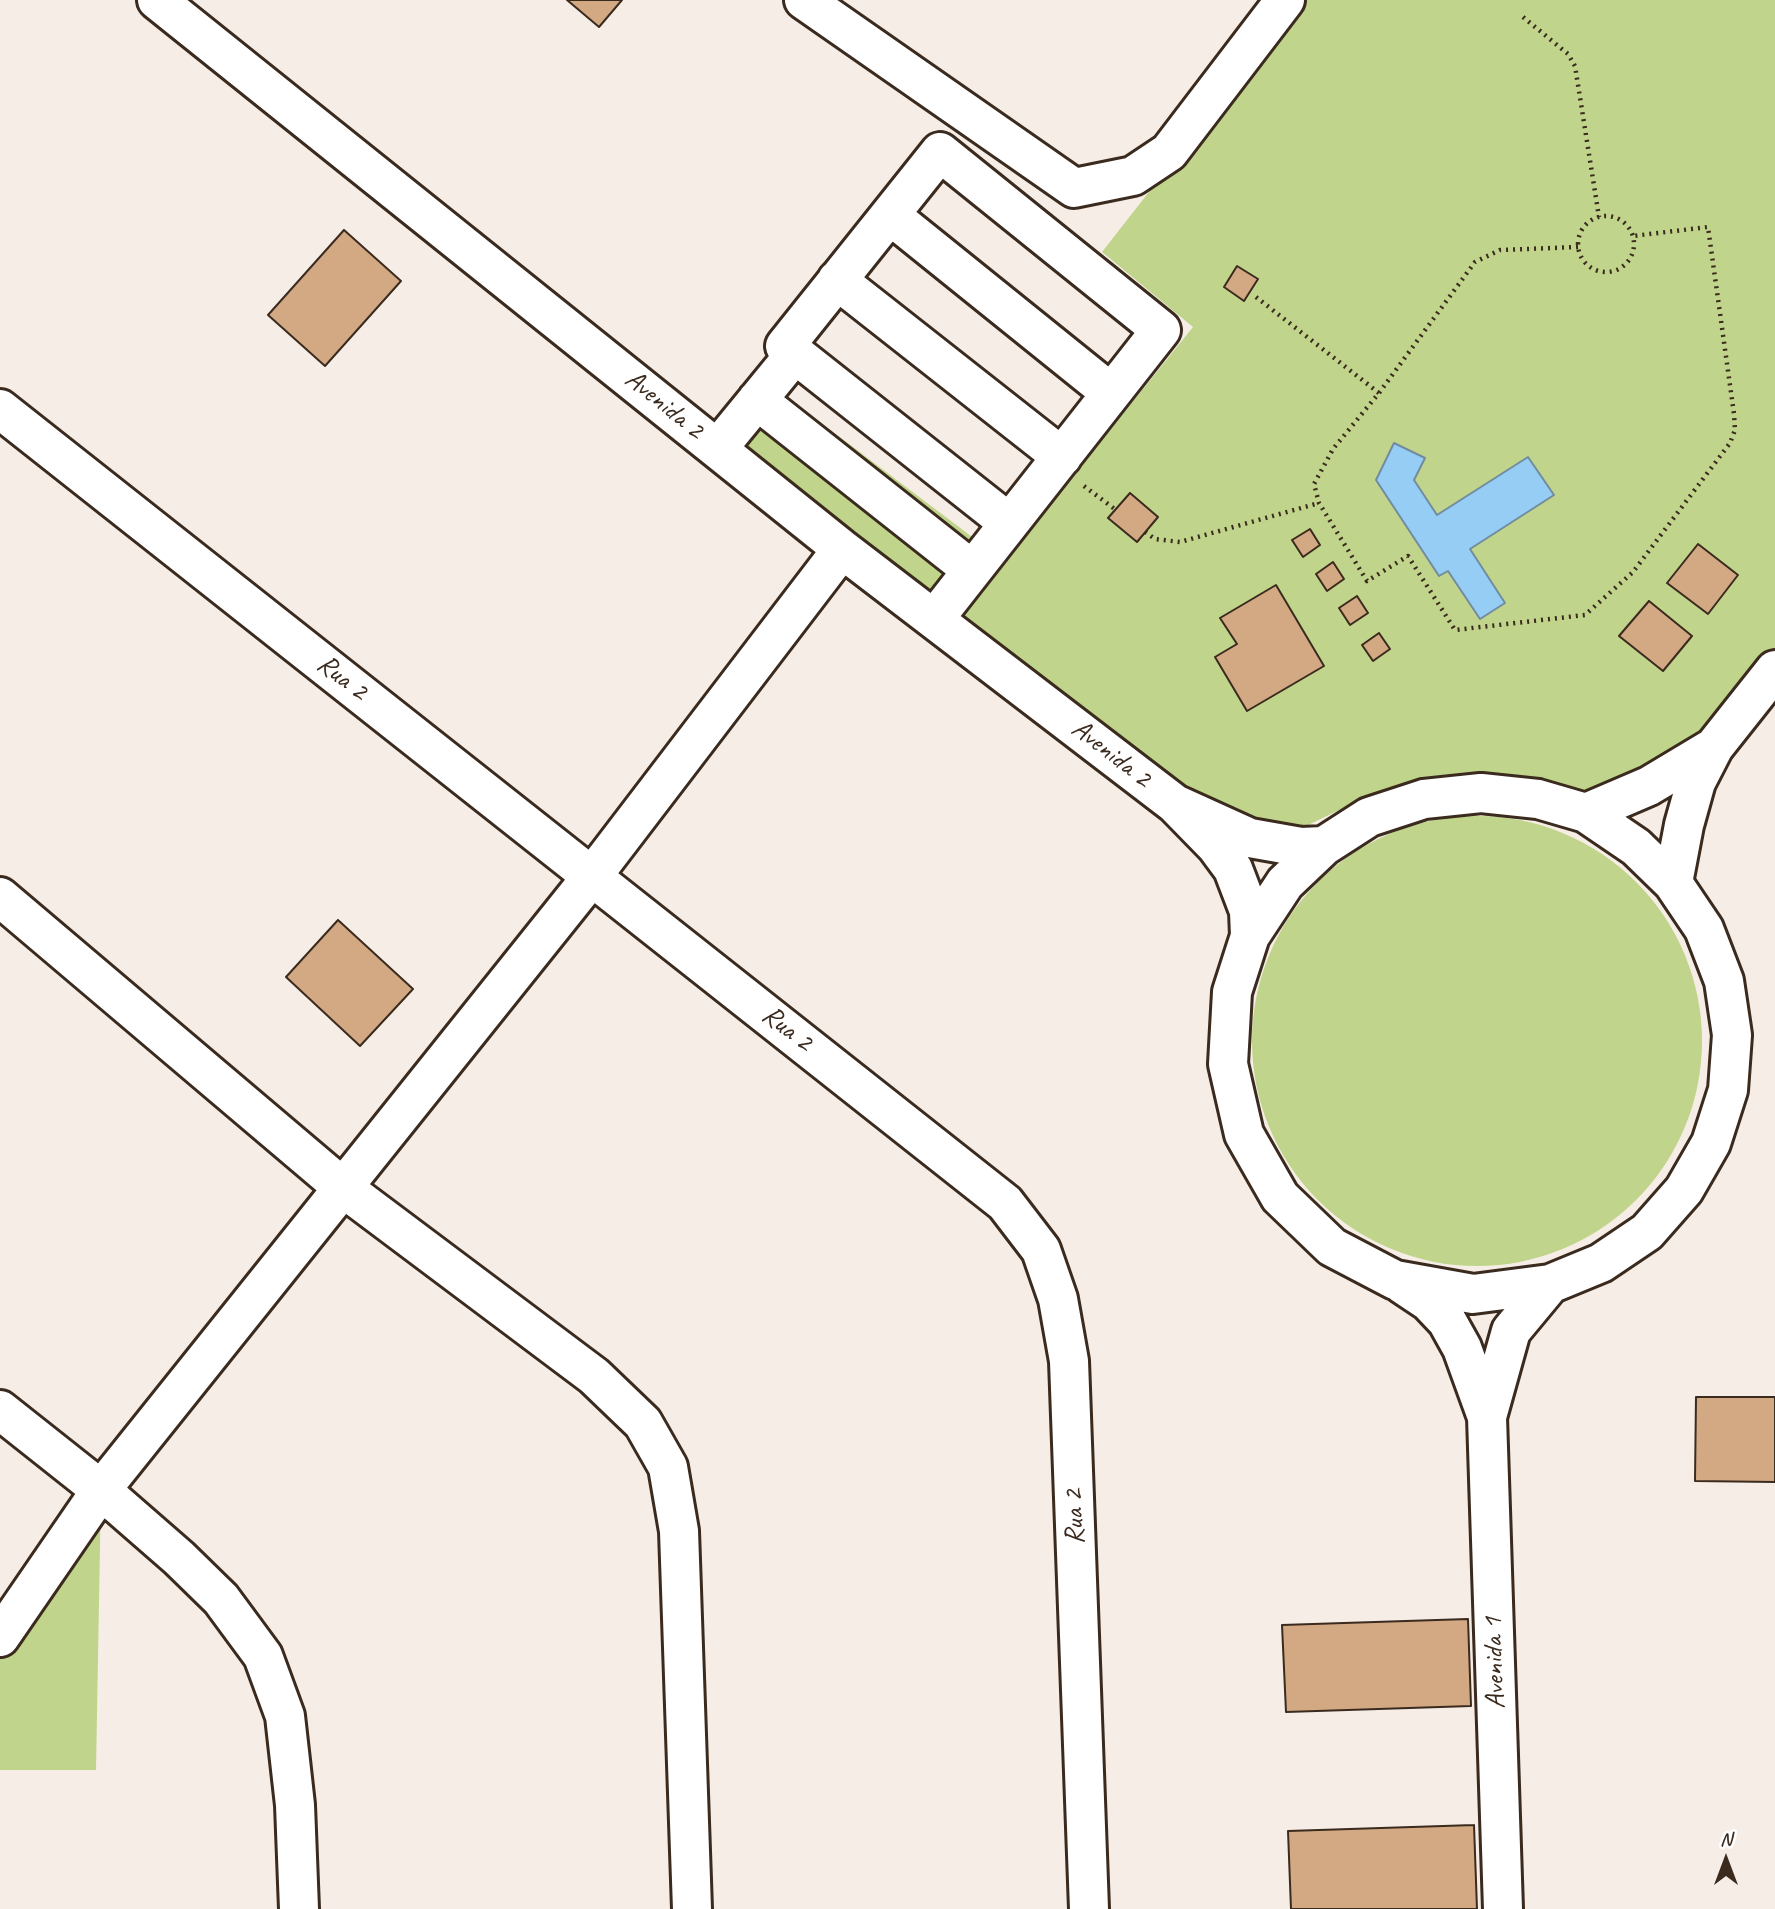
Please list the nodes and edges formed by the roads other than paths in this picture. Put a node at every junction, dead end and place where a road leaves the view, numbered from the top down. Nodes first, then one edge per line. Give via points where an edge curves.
1 (157, 0) edge
2 (804, 0) edge
3 (1285, 0) edge
4 (890, 215) junction
5 (838, 280) junction
6 (794, 354) junction
7 (1111, 393) junction
8 (757, 400) junction
9 (0, 409) edge
10 (718, 448) junction
11 (1062, 457) junction
12 (1009, 523) junction
13 (842, 549) junction
14 (972, 570) junction
15 (935, 618) junction
16 (1775, 670) edge
17 (1714, 747) junction
18 (1175, 804) junction
19 (1586, 813) junction
20 (1324, 846) junction
21 (593, 875) junction
22 (1673, 883) junction
23 (0, 897) edge
24 (1250, 936) junction
25 (342, 1187) junction
26 (1395, 1280) junction
27 (1550, 1284) junction
28 (0, 1410) edge
29 (1487, 1417) junction
30 (101, 1490) junction
31 (0, 1637) edge
32 (299, 1909) edge
33 (692, 1909) edge
34 (1089, 1909) edge
35 (1503, 1909) edge

1 - 10 street, Avenida 2
2 - 3 street via 1073,188 1133,176 1169,152
4 - 5 street
4 - 7 street
4 - 7 street via 940,152 1035,228 1161,330
5 - 6 street via 785,346
5 - 11 street
6 - 8 street
6 - 12 street
7 - 11 street
8 - 10 street
8 - 14 street
9 - 21 street, Rua 2
10 - 13 street, Avenida 2
11 - 12 street
12 - 14 street
13 - 15 street, Avenida 2
13 - 21 street
14 - 15 street
15 - 18 street, Avenida 2
16 - 17 street
17 - 19 street via 1649,786
17 - 22 street via 1690,802
18 - 20 street via 1250,838
18 - 24 street via 1233,869 1249,911
19 - 20 street via 1538,799 1481,793 1424,799 1369,817
19 - 22 street via 1636,847
20 - 24 street via 1285,883
21 - 25 street
21 - 34 street, Rua 2 via 1005,1203 1041,1250 1058,1299 1069,1361
22 - 27 street via 1704,929 1724,981 1731,1035 1728,1090 1711,1143 1684,1190 1647,1231 1601,1263
23 - 25 street
24 - 26 street via 1232,992 1228,1064 1244,1134 1280,1197 1332,1247
25 - 30 street
25 - 33 street via 594,1376 643,1423 668,1467 679,1531
26 - 27 street via 1473,1294
26 - 29 street via 1429,1302 1447,1321
27 - 29 street via 1511,1331
28 - 30 street
29 - 35 street, Avenida 1
30 - 31 street
30 - 32 street via 221,1599 263,1656 285,1716 295,1805

